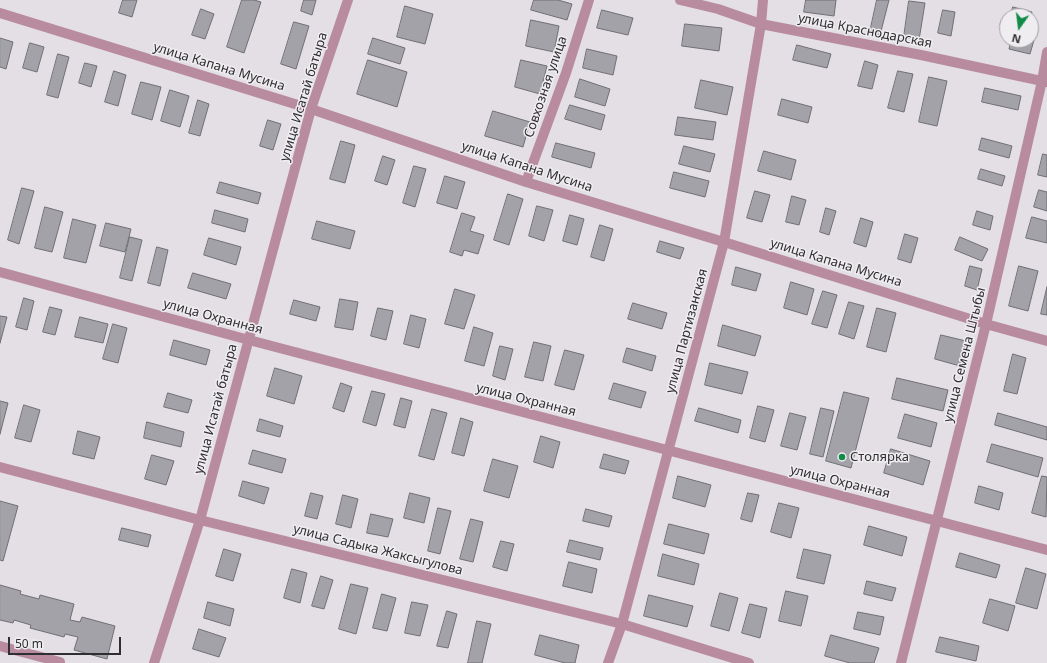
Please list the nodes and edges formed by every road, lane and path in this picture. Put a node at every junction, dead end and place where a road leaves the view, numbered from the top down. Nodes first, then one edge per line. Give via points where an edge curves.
1 (348, 0) edge
2 (589, 0) edge
3 (680, 0) edge
4 (763, 0) edge
5 (0, 13) edge
6 (762, 24) junction
7 (1047, 52) edge
8 (1044, 82) edge
9 (311, 109) junction
10 (526, 182) junction
11 (724, 242) junction
12 (0, 272) edge
13 (986, 324) junction
14 (248, 340) junction
15 (1047, 342) edge
16 (669, 450) junction
17 (0, 466) edge
18 (200, 520) junction
19 (937, 520) junction
20 (1047, 550) edge
21 (622, 624) junction
22 (0, 646) edge
23 (59, 663) edge
24 (154, 663) edge
25 (608, 663) edge
26 (749, 663) edge
27 (901, 663) edge

1 - 9 street, улица Исатай батыра
2 - 10 street, Совхозная улица via 566,73
3 - 6 street, улица Краснодарская via 718,9
4 - 6 street, улица Партизанская
5 - 9 street, улица Капана Мусина
6 - 8 street, улица Краснодарская
6 - 11 street, улица Партизанская
7 - 8 street, улица Семена Штыбы
8 - 13 street, улица Семена Штыбы
9 - 10 street, улица Капана Мусина
9 - 14 street, улица Исатай батыра
10 - 11 street, улица Капана Мусина
11 - 13 street, улица Капана Мусина
11 - 16 street, улица Партизанская
12 - 14 street, улица Охранная
13 - 15 street, улица Капана Мусина
13 - 19 street, улица Семена Штыбы
14 - 16 street, улица Охранная
14 - 18 street, улица Исатай батыра
16 - 19 street, улица Охранная
16 - 21 street, улица Партизанская
17 - 18 street, улица Садыка Жаксыгулова
18 - 21 street, улица Садыка Жаксыгулова
18 - 24 street, улица Исатай батыра
19 - 20 street, улица Охранная
19 - 27 street, улица Семена Штыбы
21 - 25 street, улица Партизанская
21 - 26 street, улица Садыка Жаксыгулова
22 - 23 street

